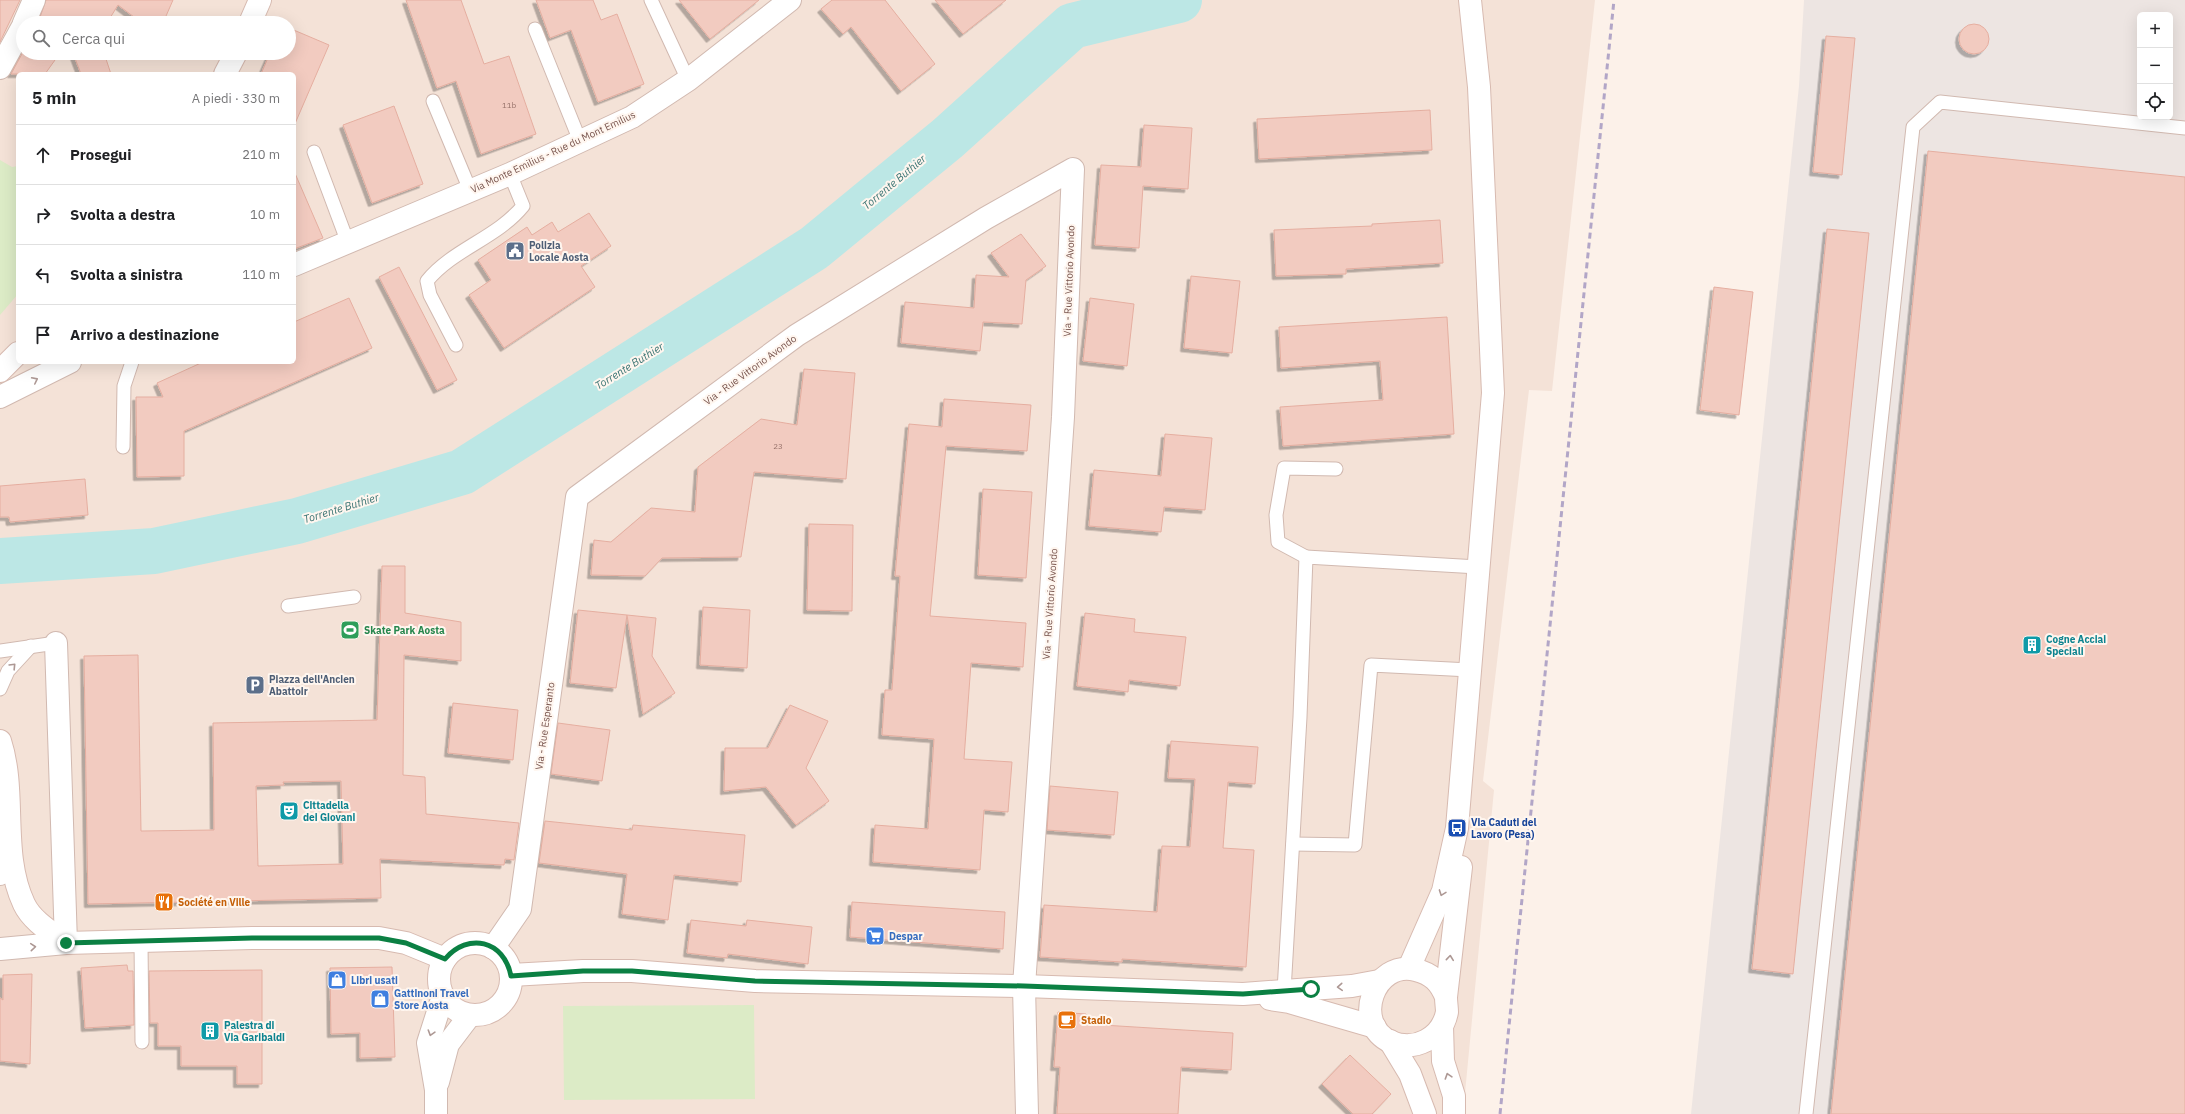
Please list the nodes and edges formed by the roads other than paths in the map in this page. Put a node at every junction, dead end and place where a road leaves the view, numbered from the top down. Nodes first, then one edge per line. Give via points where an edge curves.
1 (34, 0) edge
2 (260, 0) edge
3 (651, 0) edge
4 (790, 0) edge
5 (1470, 0) edge
6 (27, 16) edge
7 (253, 16) edge
8 (535, 29) dead end
9 (16, 39) edge
10 (232, 60) edge
11 (0, 68) edge
12 (226, 72) edge
13 (688, 80) junction
14 (433, 101) dead end
15 (2185, 128) edge
16 (580, 141) junction
17 (314, 152) dead end
18 (510, 174) junction
19 (470, 190) junction
20 (348, 243) junction
21 (296, 264) edge
22 (456, 345) dead end
23 (16, 355) edge
24 (66, 364) edge
25 (131, 364) edge
26 (0, 371) edge
27 (0, 397) edge
28 (123, 447) dead end
29 (1336, 469) dead end
30 (577, 497) joint
31 (1306, 557) junction
32 (1478, 567) junction
33 (354, 597) dead end
34 (288, 606) dead end
35 (56, 643) joint
36 (31, 646) junction
37 (0, 651) edge
38 (1470, 670) junction
39 (0, 688) edge
40 (0, 741) edge
41 (1458, 828) junction
42 (10, 835) junction
43 (1292, 844) junction
44 (0, 874) edge
45 (141, 941) junction
46 (66, 943) junction
47 (493, 948) junction
48 (0, 949) edge
49 (445, 959) junction
50 (1409, 968) junction
51 (511, 976) junction
52 (1379, 981) junction
53 (1024, 986) junction
54 (1284, 991) junction
55 (1243, 994) junction
56 (443, 996) junction
57 (1446, 997) junction
58 (470, 1015) junction
59 (1442, 1026) junction
60 (1374, 1027) junction
61 (1390, 1041) junction
62 (142, 1042) dead end
63 (436, 1090) junction
64 (436, 1114) edge
65 (1027, 1114) edge
66 (1425, 1114) edge
67 (1454, 1114) edge
68 (1806, 1114) edge

1 - 6 street
2 - 7 street
3 - 13 lane
4 - 13 street, Via Monte Emilius - Rue du Mont Emilius
5 - 32 street via 1480,87 1493,392
8 - 16 lane
9 - 11 street
10 - 12 street
13 - 16 street, Via Monte Emilius - Rue du Mont Emilius via 632,117
14 - 19 lane
15 - 68 lane via 1940,102 1913,127
16 - 18 street, Via Monte Emilius - Rue du Mont Emilius
17 - 20 lane
18 - 19 street, Via Monte Emilius - Rue du Mont Emilius
18 - 22 lane via 523,206 514,218 437,269 427,281 430,295
19 - 20 street, Via Monte Emilius - Rue du Mont Emilius
20 - 21 street, Via Monte Emilius - Rue du Mont Emilius
23 - 26 street
27 -> 24 street
25 - 28 lane via 124,386
29 - 31 lane via 1284,468 1276,514 1278,542
30 - 47 street, Via - Rue Esperanto via 520,908
30 - 53 street, Via - Rue Vittorio Avondo via 797,335 986,218 1073,169 1063,417
31 - 32 lane
31 - 43 lane
32 - 38 street
33 - 34 lane
35 - 36 lane
35 - 46 street
36 - 37 lane
39 -> 36 lane via 8,671
38 - 41 street
38 - 43 lane via 1371,665 1355,845
40 - 42 street via 6,768
41 -> 50 street via 1443,891
57 -> 41 street via 1462,859
42 - 44 street
42 - 46 street via 14,874 24,905 42,926
43 - 54 lane
45 - 46 street
45 - 49 street via 379,938 406,943
45 - 62 lane
48 -> 46 street
47 - 49 street via 485,944 467,943 451,952
47 - 51 street via 505,960
49 - 56 street via 440,970 439,983
50 - 52 street via 1396,970
50 - 57 street via 1427,972 1435,979
51 - 53 street via 583,971 632,971 755,981
51 - 58 street via 510,988 504,1000 495,1009 483,1014
52 -> 54 street via 1352,986
52 - 60 street via 1370,996 1370,1015
53 - 55 street
53 - 65 street
54 - 55 street
55 - 60 street via 1289,1002
56 - 58 street via 454,1008
56 -> 63 street via 428,1043
57 - 59 street via 1447,1012
58 - 63 street via 448,1044
59 - 61 street via 1431,1038 1418,1045 1401,1045
67 -> 59 street via 1454,1096 1443,1061
60 - 61 street
61 - 66 street via 1410,1074
63 - 64 street

